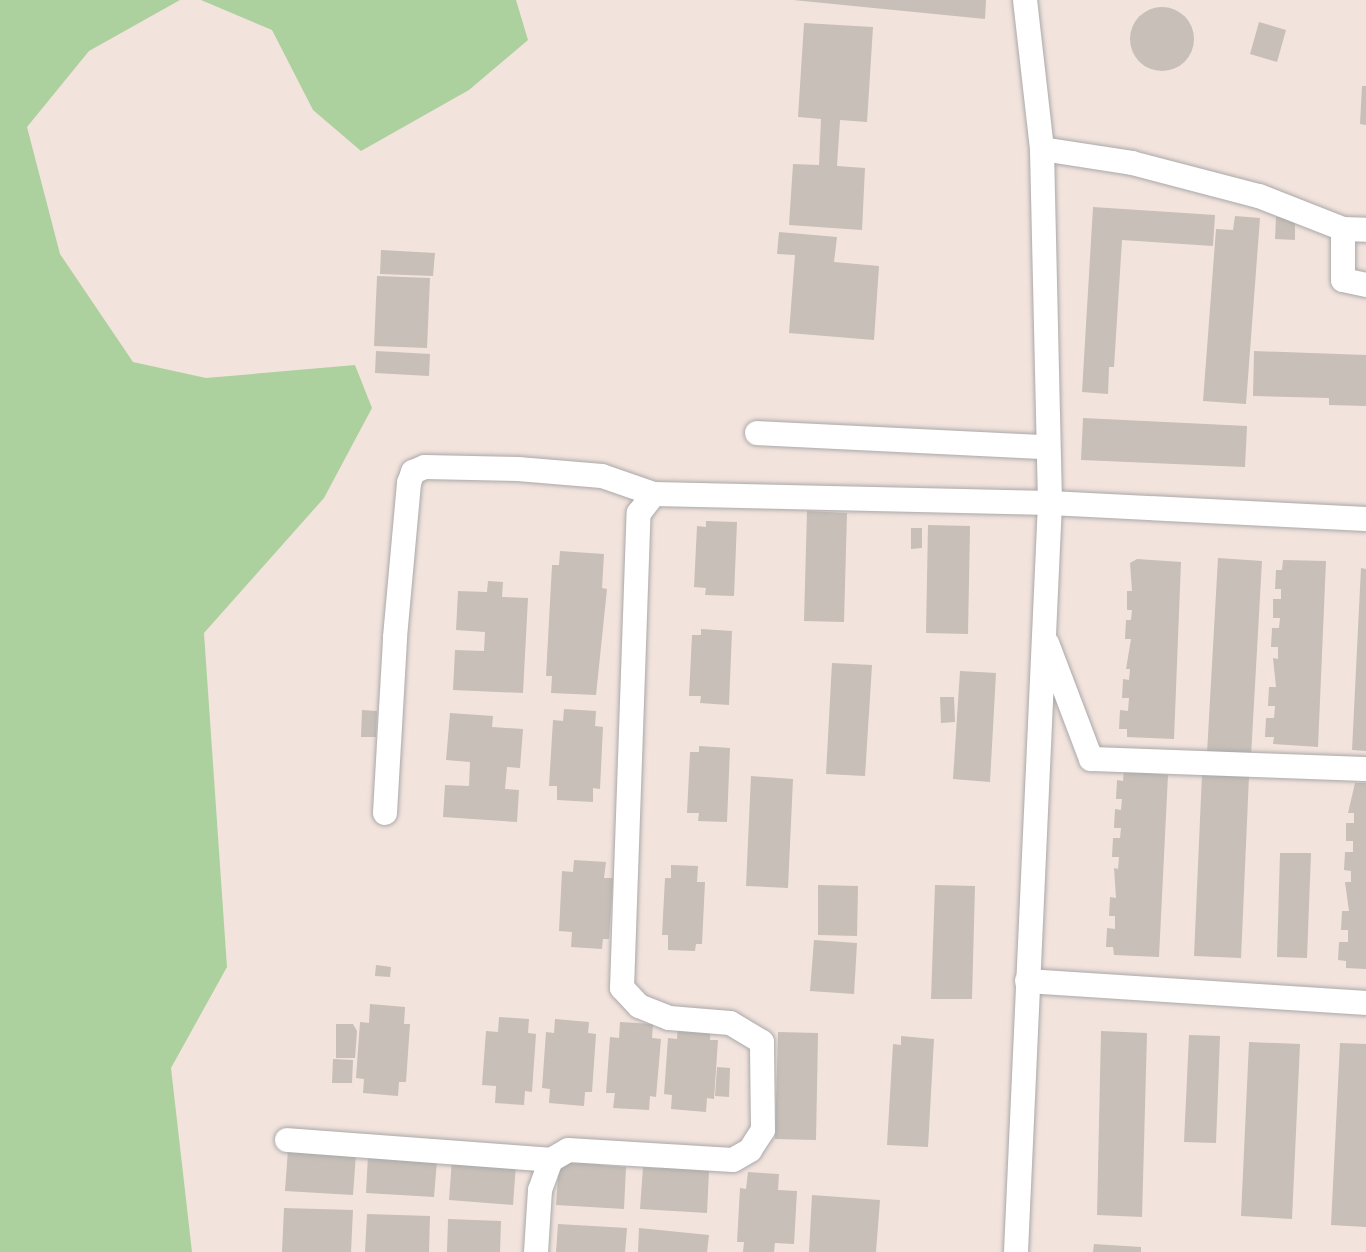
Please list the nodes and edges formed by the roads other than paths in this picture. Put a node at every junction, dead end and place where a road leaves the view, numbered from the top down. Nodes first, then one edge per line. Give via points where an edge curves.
1 (1026, 0) edge
2 (1042, 149) junction
3 (1355, 229) edge
4 (1366, 285) edge
5 (757, 433) dead end
6 (1045, 447) junction
7 (654, 494) junction
8 (1050, 503) junction
9 (1366, 519) edge
10 (1044, 633) junction
11 (1366, 769) edge
12 (385, 813) dead end
13 (1027, 981) junction
14 (1366, 1003) edge
15 (287, 1140) dead end
16 (551, 1160) junction
17 (536, 1252) edge
18 (1016, 1252) edge

1 - 2 street
2 - 3 street via 1132,163 1247,193
2 - 6 street
3 - 4 street via 1343,281
5 - 6 street
6 - 8 street
7 - 8 street
7 - 12 street via 602,476 478,468 425,467 413,472 395,637
7 - 16 street via 639,513 622,988 639,1006 669,1018 730,1023 762,1042 762,1130 750,1150 733,1160 568,1150
8 - 9 street
8 - 10 street
10 - 11 street via 1091,759
10 - 13 street
13 - 14 street
13 - 18 street
15 - 16 street
16 - 17 street via 540,1190

